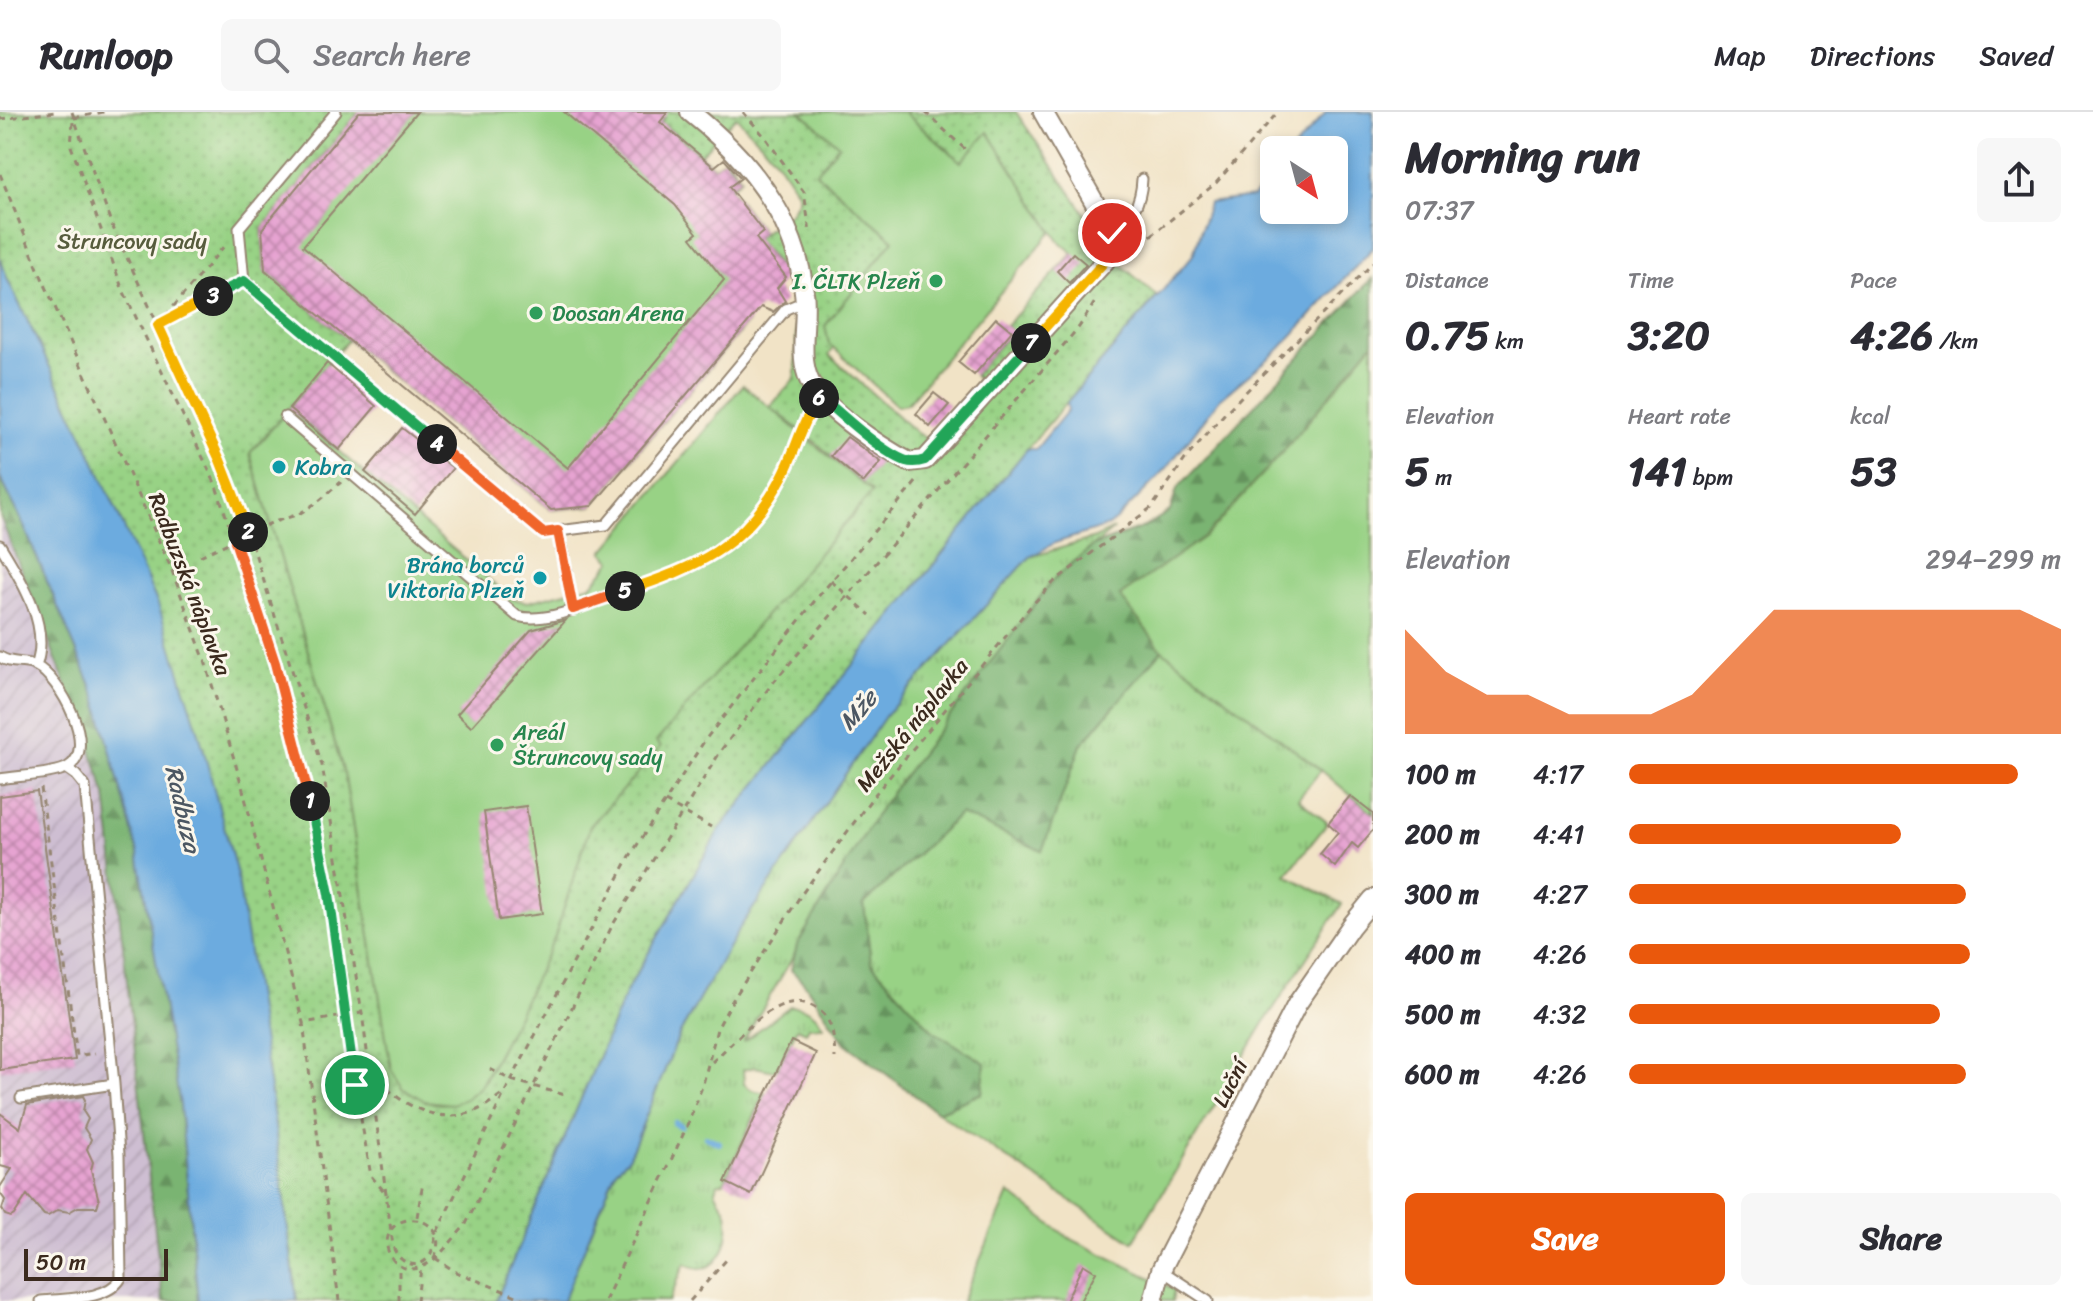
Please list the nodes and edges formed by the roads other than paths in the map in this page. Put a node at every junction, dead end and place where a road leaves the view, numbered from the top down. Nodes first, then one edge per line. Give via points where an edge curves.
1 (336, 112) edge
2 (690, 112) edge
3 (1043, 112) edge
4 (1142, 179) dead end
5 (1117, 245) junction
6 (805, 301) junction
7 (820, 396) junction
8 (285, 417) dead end
9 (558, 531) junction
10 (0, 545) edge
11 (573, 609) junction
12 (0, 657) edge
13 (36, 666) junction
14 (66, 768) junction
15 (0, 779) edge
16 (1373, 899) edge
17 (114, 1084) junction
18 (21, 1098) dead end
19 (1161, 1270) junction
20 (41, 1301) edge
21 (1153, 1301) edge
22 (1208, 1301) edge

1 - 9 lane via 239,228 244,281 543,533
2 - 6 street via 740,158 783,218 792,236
3 - 5 street
4 - 5 lane via 1137,207
5 - 7 street via 925,460 909,462 895,455
6 - 7 street via 806,364
6 - 9 lane via 786,309 606,525
7 - 11 lane via 780,480 737,537 705,561
8 - 11 lane via 517,616 527,619
9 - 11 lane
10 - 13 lane via 40,628 42,650
12 - 13 lane
13 - 14 lane via 66,699 77,728 77,759
14 - 15 lane
14 - 17 lane via 85,786
16 - 19 street, Luční via 1297,1004
17 - 18 lane
17 - 20 lane via 121,1278 104,1292
19 - 21 street, Luční
19 - 22 lane

